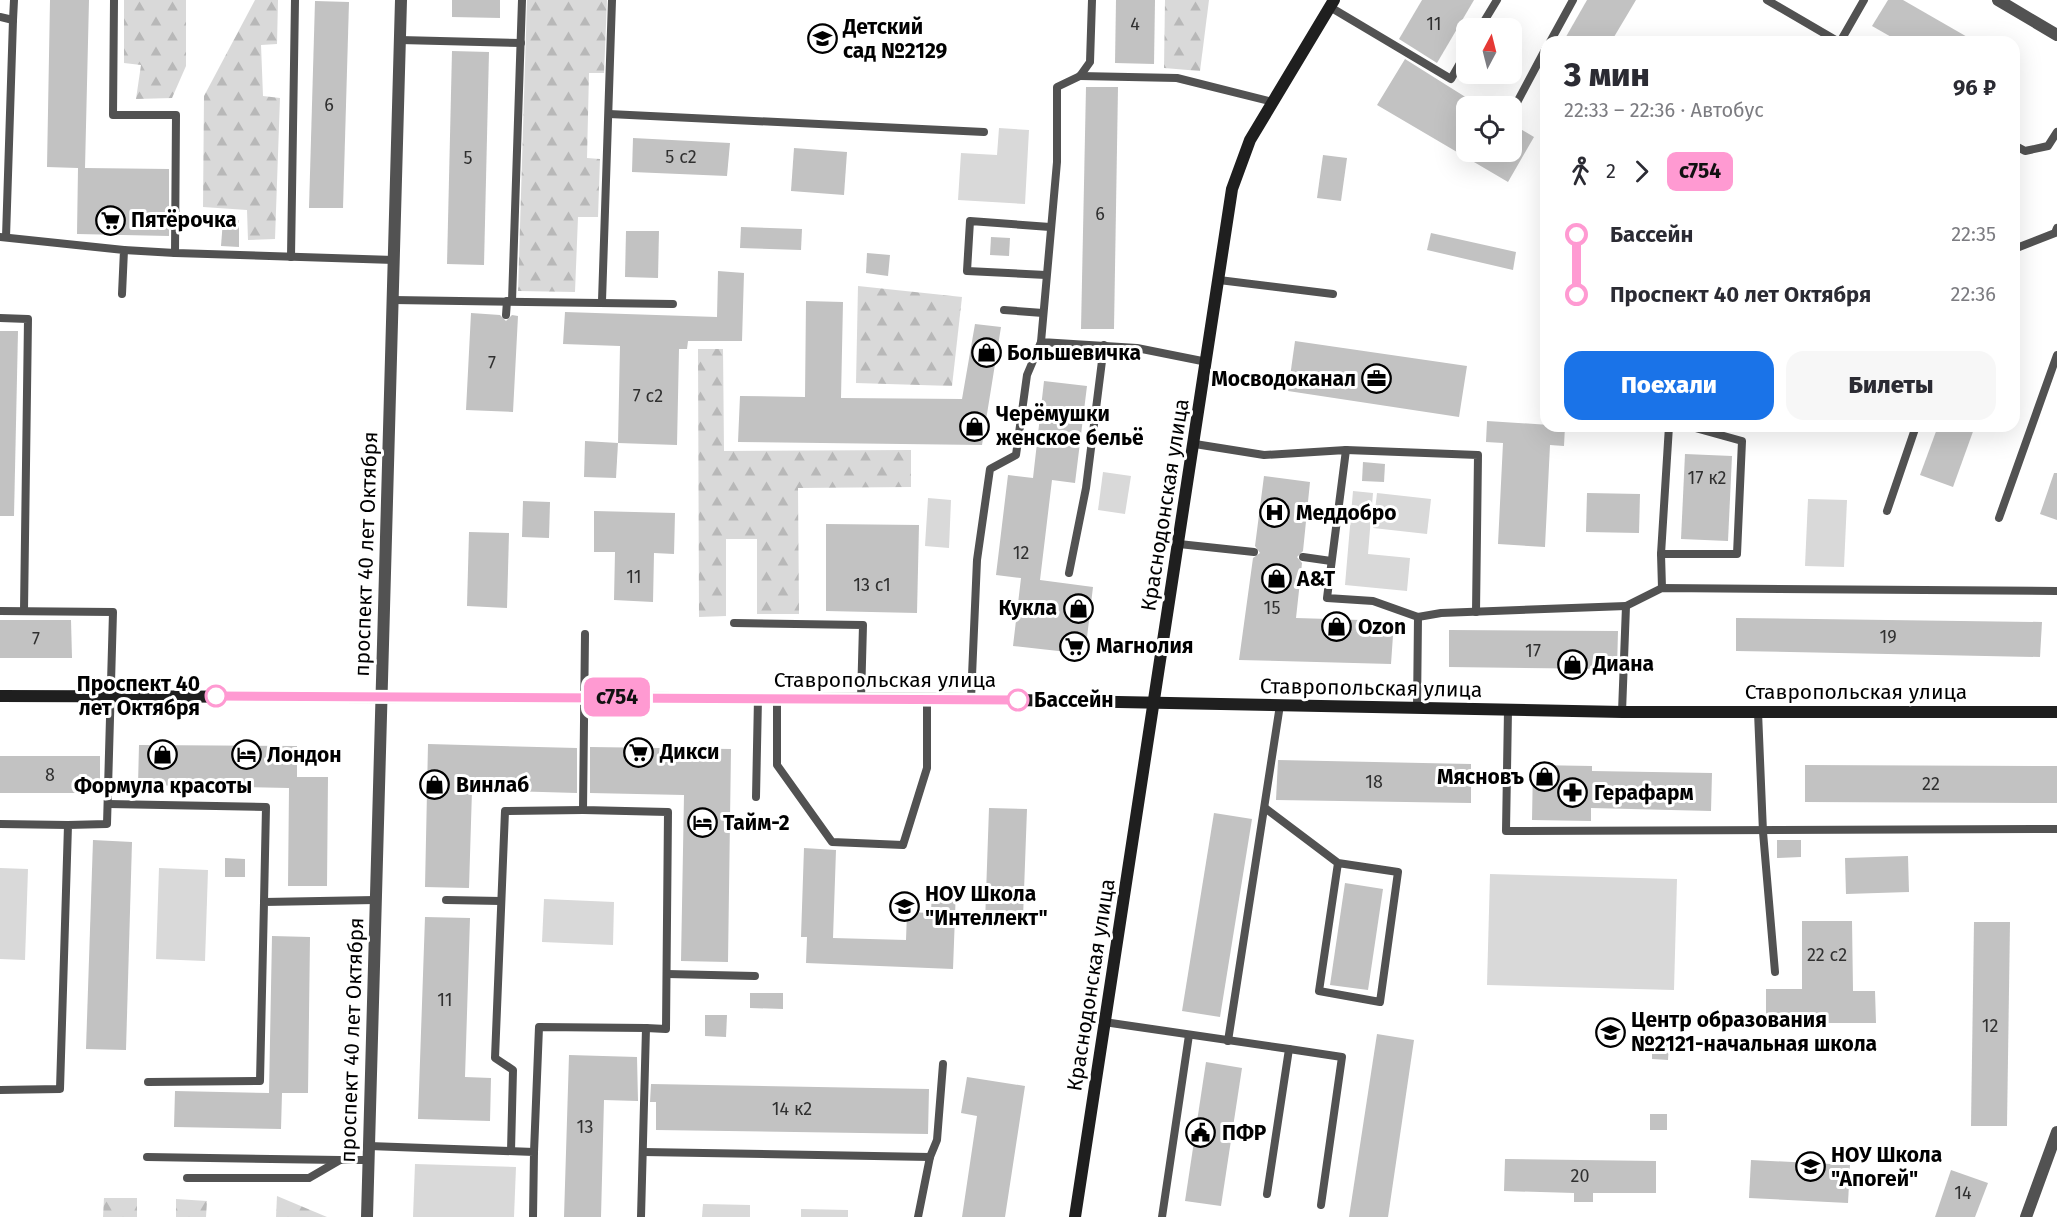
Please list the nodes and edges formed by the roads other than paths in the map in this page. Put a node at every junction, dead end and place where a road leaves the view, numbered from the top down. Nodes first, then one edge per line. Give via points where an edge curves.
1 (14, 0) edge
2 (114, 0) edge
3 (295, 0) edge
4 (401, 0) edge
5 (522, 0) edge
6 (612, 0) edge
7 (1092, 0) edge
8 (1497, 0) edge
9 (1573, 0) edge
10 (1767, 0) edge
11 (1864, 0) edge
12 (1998, 0) edge
13 (1332, 3) edge
14 (0, 17) edge
15 (1486, 18) edge
16 (13, 20) junction
17 (2057, 35) edge
18 (1553, 36) edge
19 (1829, 36) edge
20 (1843, 36) edge
21 (400, 40) junction
22 (521, 43) junction
23 (1540, 59) edge
24 (1456, 70) edge
25 (1080, 76) junction
26 (1520, 96) edge
27 (1273, 102) junction
28 (609, 114) junction
29 (984, 132) dead end
30 (2057, 132) edge
31 (2020, 148) edge
32 (1050, 227) junction
33 (2057, 228) edge
34 (3, 237) edge
35 (2020, 247) edge
36 (124, 250) junction
37 (175, 253) junction
38 (291, 257) junction
39 (394, 260) junction
40 (1046, 275) junction
41 (1219, 279) junction
42 (123, 294) dead end
43 (1333, 294) dead end
44 (393, 300) junction
45 (510, 301) junction
46 (602, 301) junction
47 (673, 304) dead end
48 (1004, 310) dead end
49 (1043, 313) junction
50 (506, 315) dead end
51 (0, 318) edge
52 (1041, 342) junction
53 (1104, 345) junction
54 (2057, 355) edge
55 (1208, 362) junction
56 (1670, 432) edge
57 (1710, 432) edge
58 (1914, 432) edge
59 (1195, 444) junction
60 (1346, 450) junction
61 (1887, 511) dead end
62 (1999, 518) dead end
63 (1179, 544) junction
64 (1254, 552) dead end
65 (1661, 554) junction
66 (1303, 557) dead end
67 (1331, 561) junction
68 (1069, 573) dead end
69 (1662, 588) junction
70 (2057, 591) edge
71 (1626, 606) junction
72 (0, 611) edge
73 (24, 612) junction
74 (1476, 612) junction
75 (1418, 616) junction
76 (734, 622) dead end
77 (585, 634) dead end
78 (0, 696) edge
79 (111, 696) junction
80 (382, 696) junction
81 (584, 697) junction
82 (758, 698) junction
83 (777, 699) junction
84 (861, 699) junction
85 (927, 699) junction
86 (971, 699) junction
87 (1154, 702) junction
88 (1280, 705) junction
89 (1417, 709) junction
90 (1508, 710) junction
91 (1622, 712) junction
92 (1758, 712) junction
93 (2057, 712) edge
94 (756, 797) dead end
95 (108, 804) junction
96 (1265, 808) junction
97 (583, 810) junction
98 (0, 824) edge
99 (68, 825) junction
100 (2057, 829) edge
101 (1763, 832) junction
102 (1338, 863) junction
103 (375, 900) junction
104 (446, 900) dead end
105 (501, 901) junction
106 (264, 902) junction
107 (1775, 972) dead end
108 (667, 974) junction
109 (754, 976) dead end
110 (1104, 1022) junction
111 (646, 1028) junction
112 (1190, 1035) junction
113 (1228, 1041) junction
114 (1288, 1049) junction
115 (943, 1064) dead end
116 (148, 1082) dead end
117 (0, 1090) edge
118 (2057, 1132) edge
119 (369, 1146) junction
120 (511, 1151) junction
121 (534, 1152) junction
122 (643, 1152) junction
123 (147, 1157) dead end
124 (930, 1157) junction
125 (340, 1160) junction
126 (368, 1160) junction
127 (187, 1178) dead end
128 (1267, 1194) dead end
129 (1321, 1205) dead end
130 (367, 1217) edge
131 (532, 1217) edge
132 (641, 1217) edge
133 (918, 1217) edge
134 (1075, 1217) edge
135 (1162, 1217) edge
136 (2026, 1217) edge

1 - 16 lane
2 - 37 lane via 113,115 176,116
3 - 38 lane
4 - 21 street, проспект 40 лет Октября
5 - 22 lane
6 - 28 lane
7 - 25 lane via 1090,62
8 - 15 lane
9 - 18 lane
10 - 19 lane
11 - 20 lane
12 - 17 street
13 - 24 lane via 1451,79
13 - 27 main road, Краснодонская улица
14 - 16 lane
16 - 34 lane
21 - 22 lane
21 - 39 street, проспект 40 лет Октября
22 - 45 lane
23 - 26 lane
25 - 27 lane via 1177,78
25 - 32 lane via 1057,87 1057,162
27 - 41 main road, Краснодонская улица via 1239,164
28 - 29 lane
28 - 46 lane
30 - 31 lane via 2048,146 2025,151
32 - 40 lane
32 - 40 lane via 970,221 967,271
33 - 35 lane via 2055,233
34 - 36 lane
36 - 37 lane
36 - 42 lane
37 - 38 lane
38 - 39 lane
39 - 44 street, проспект 40 лет Октября
40 - 49 lane
41 - 43 lane
41 - 55 main road, Краснодонская улица
44 - 45 lane
44 - 80 street, проспект 40 лет Октября
45 - 46 lane
45 - 50 lane
46 - 47 lane
48 - 49 lane
49 - 52 lane
51 - 73 lane via 28,319
52 - 53 lane
52 - 86 lane via 1027,375 1016,455 990,469 977,560
53 - 55 lane
53 - 68 lane via 1086,488
54 - 62 lane
55 - 59 main road, Краснодонская улица
56 - 65 lane
57 - 65 lane via 1742,441 1737,554
58 - 61 lane
59 - 60 lane via 1264,455
59 - 63 main road, Краснодонская улица
60 - 67 lane
60 - 74 lane via 1478,455
63 - 64 lane
63 - 87 main road, Краснодонская улица
65 - 69 lane
66 - 67 lane
67 - 75 lane via 1327,598 1373,601
69 - 70 lane
69 - 71 lane
71 - 74 lane
71 - 91 lane
72 - 73 lane
73 - 79 lane via 113,612
74 - 75 lane
75 - 89 lane
76 - 84 lane via 863,625
77 - 81 lane
78 - 79 main road, Ставропольская улица
79 - 80 main road, Ставропольская улица
79 - 95 lane
80 - 81 main road, Ставропольская улица
80 - 103 street, проспект 40 лет Октября
81 - 82 main road, Ставропольская улица
81 - 97 lane
82 - 83 main road, Ставропольская улица
82 - 94 lane
83 - 84 main road, Ставропольская улица
83 - 85 lane via 777,765 832,842 903,845 927,768
84 - 85 main road, Ставропольская улица
85 - 86 main road, Ставропольская улица
86 - 87 main road, Ставропольская улица
87 - 88 main road, Ставропольская улица
87 - 110 main road, Краснодонская улица
88 - 89 main road, Ставропольская улица
88 - 96 lane
89 - 90 main road, Ставропольская улица
90 - 91 main road, Ставропольская улица
90 - 101 lane via 1506,831
91 - 92 main road, Ставропольская улица
92 - 93 main road, Ставропольская улица
92 - 101 lane
95 - 99 lane via 107,825
95 - 106 lane via 266,807
96 - 102 lane
96 - 113 lane
97 - 105 lane via 505,811
97 - 108 lane via 668,812
98 - 99 lane
99 - 117 lane via 60,1089
100 - 101 lane
101 - 107 lane
102 - 102 lane via 1398,872 1380,1002 1319,992
103 - 106 lane
103 - 119 street, проспект 40 лет Октября
104 - 105 lane
105 - 120 lane via 495,1058 513,1070
106 - 116 lane via 260,1081
108 - 109 lane
108 - 111 lane via 666,1029
110 - 112 lane
110 - 134 main road, Краснодонская улица
111 - 121 lane via 539,1027
111 - 122 lane
112 - 113 lane
112 - 135 lane
113 - 114 lane
114 - 128 lane
114 - 129 lane via 1342,1057
115 - 124 lane via 937,1140
118 - 136 street
119 - 120 lane
119 - 126 street, проспект 40 лет Октября
120 - 121 lane
121 - 131 lane
122 - 124 lane
122 - 132 lane
123 - 125 lane
124 - 133 lane
125 - 126 lane
125 - 127 lane via 309,1178
126 - 130 street, проспект 40 лет Октября

